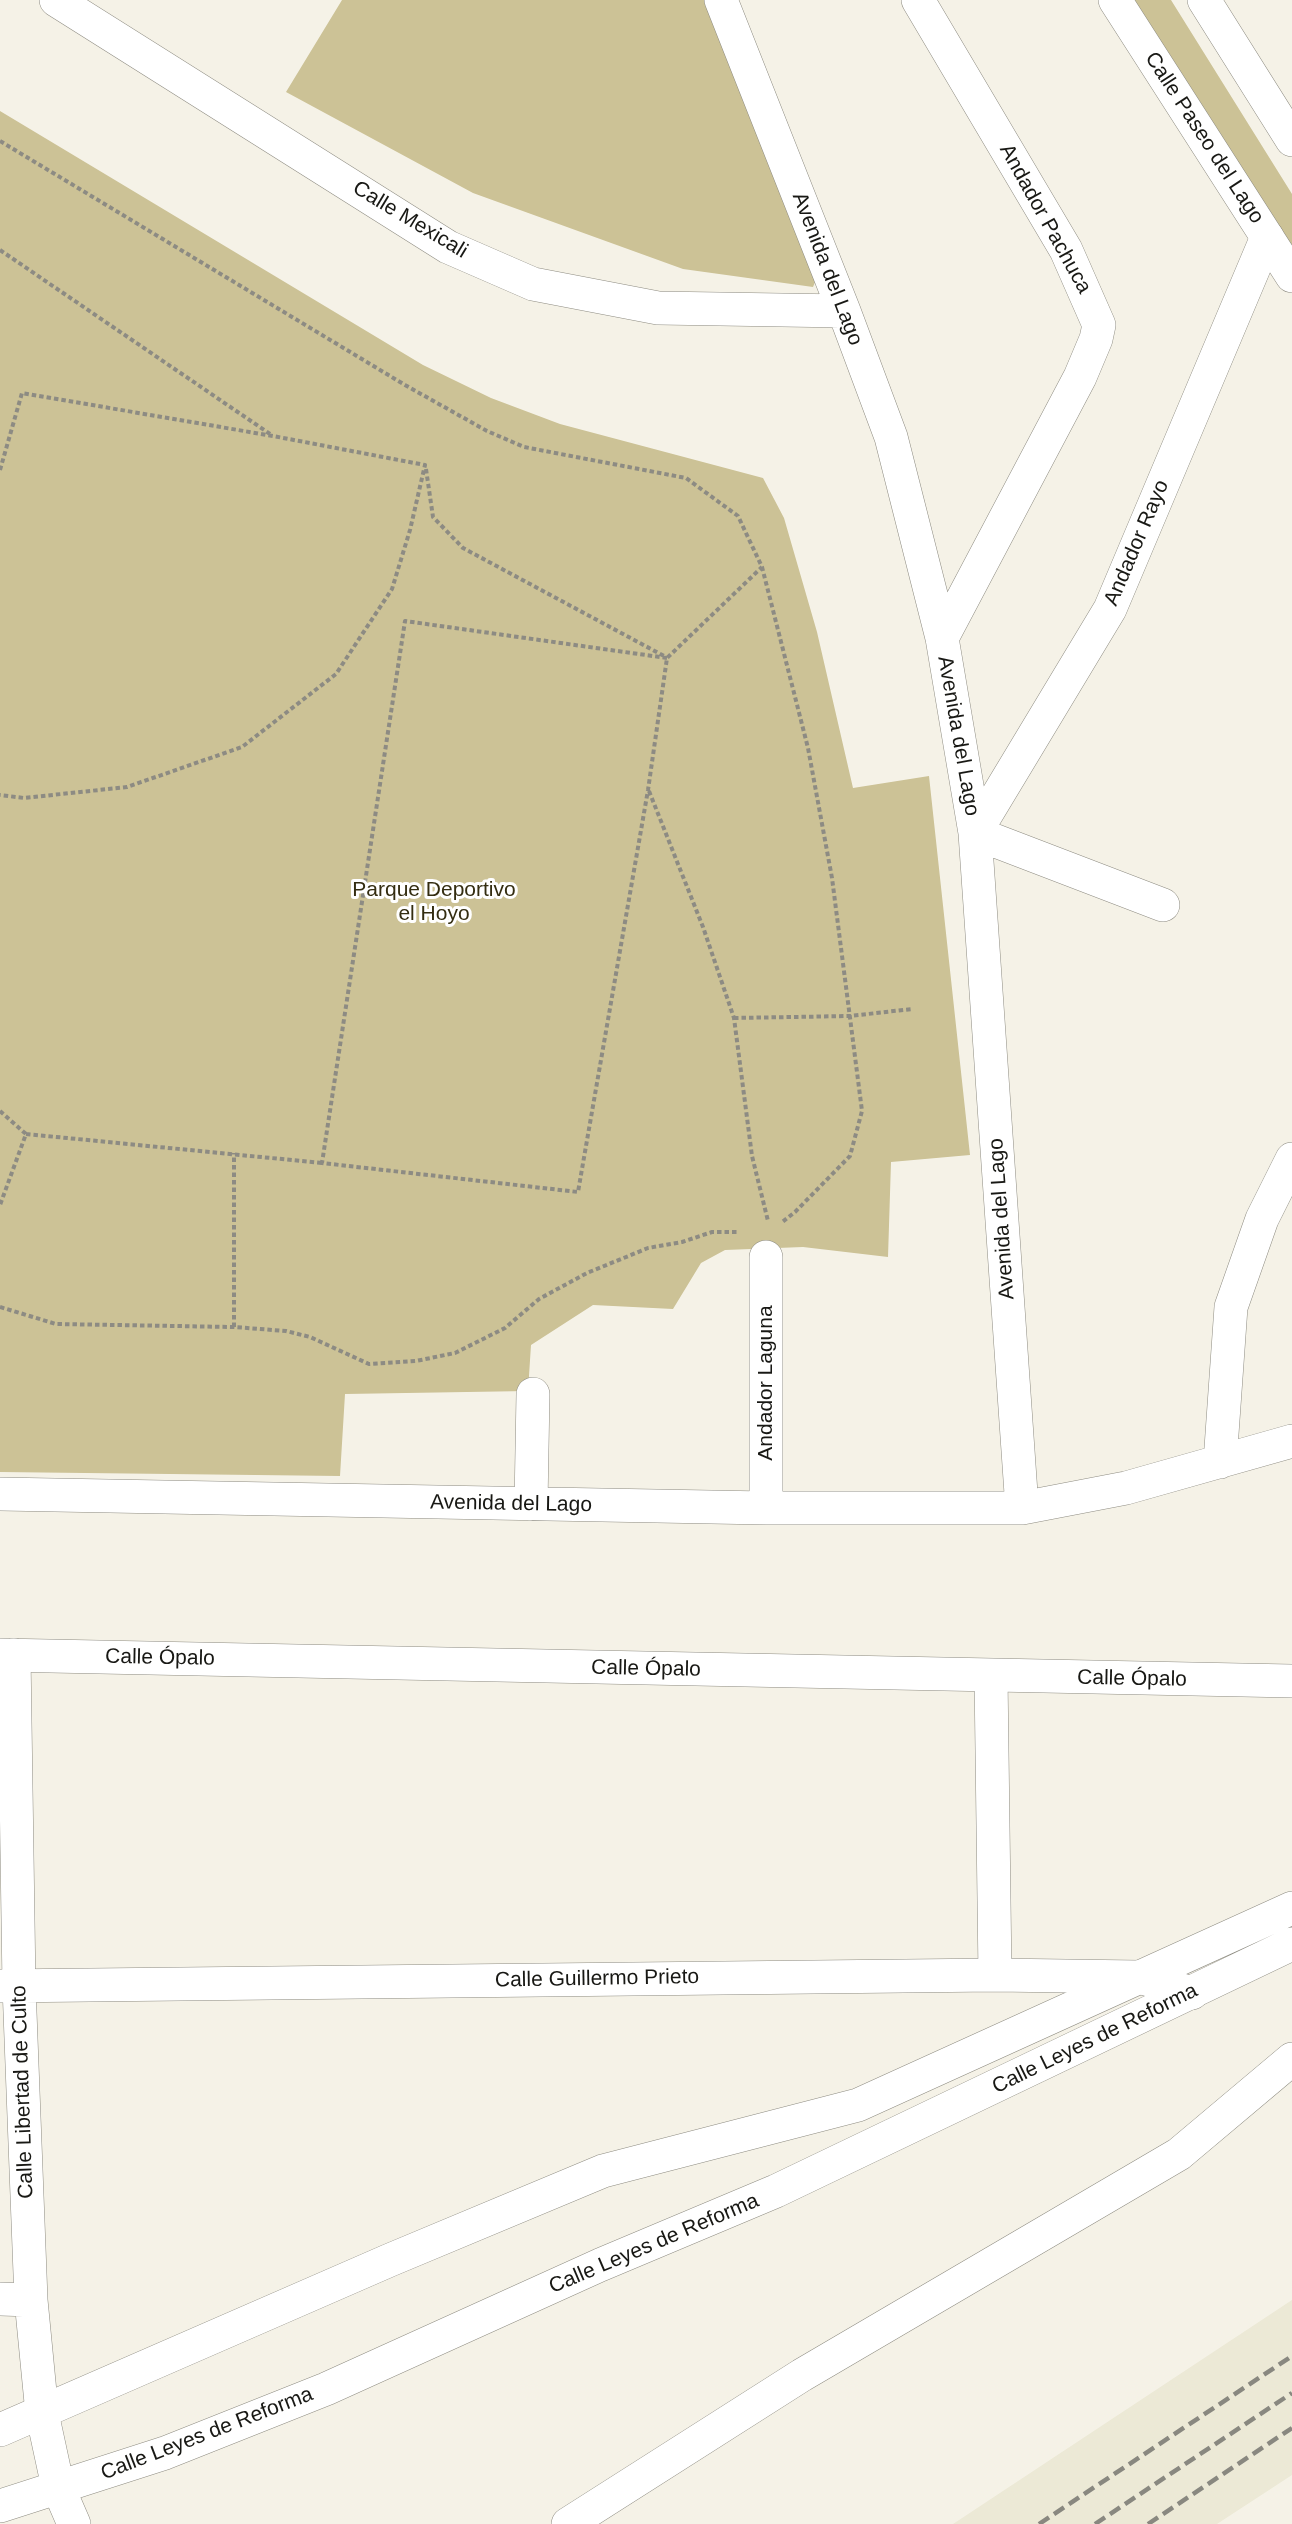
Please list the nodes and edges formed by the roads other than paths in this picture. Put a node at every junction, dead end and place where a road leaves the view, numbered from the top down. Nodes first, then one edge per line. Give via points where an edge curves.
1 (56, 0) edge
2 (721, 0) edge
3 (918, 0) edge
4 (1115, 0) edge
5 (1204, 0) edge
6 (1292, 140) edge
7 (1267, 237) junction
8 (1292, 276) edge
9 (844, 311) junction
10 (942, 638) junction
11 (975, 832) junction
12 (1163, 905) dead end
13 (1292, 1160) edge
14 (768, 1244) road end
15 (533, 1394) dead end
16 (1292, 1441) edge
17 (1220, 1462) junction
18 (0, 1494) edge
19 (531, 1504) junction
20 (766, 1508) junction
21 (1022, 1508) junction
22 (7, 1655) edge
23 (991, 1676) junction
24 (1292, 1682) edge
25 (1292, 1908) edge
26 (1292, 1944) edge
27 (995, 1974) junction
28 (1139, 1977) junction
29 (10, 1986) edge
30 (1192, 1993) junction
31 (1292, 2059) edge
32 (16, 2300) edge
33 (42, 2413) junction
34 (0, 2430) edge
35 (58, 2487) junction
36 (0, 2506) edge
37 (74, 2524) edge
38 (568, 2524) edge

1 - 9 street, Calle Mexicali via 448,247 533,284 658,308
2 - 9 street, Avenida del Lago
3 - 10 street, Andador Pachuca via 1066,250 1099,325 1080,377
4 - 7 street, Calle Paseo del Lago
5 - 6 street
7 - 8 street, Calle Paseo del Lago
7 - 11 street, Andador Rayo via 1110,609
9 - 10 street, Avenida del Lago via 891,437
10 - 11 street, Avenida del Lago
11 - 12 street
11 - 21 street, Avenida del Lago
13 - 17 street via 1262,1219 1231,1307
14 - 20 street, Andador Laguna
15 - 19 street
16 - 17 street, Avenida del Lago
17 - 21 street, Avenida del Lago via 1126,1488
18 - 19 street, Avenida del Lago
19 - 20 street, Avenida del Lago
20 - 21 street, Avenida del Lago
22 - 23 street, Calle Ópalo
22 - 29 street, Calle Libertad de Culto
23 - 24 street, Calle Ópalo
23 - 27 street
25 - 28 street, Calle Leyes de Reforma
26 - 30 street, Calle Leyes de Reforma
27 - 28 street, Calle Guillermo Prieto
27 - 29 street, Calle Guillermo Prieto
28 - 30 street, Calle Guillermo Prieto
28 - 33 street, Calle Leyes de Reforma via 858,2104 603,2171
29 - 32 street, Calle Libertad de Culto
30 - 35 street, Calle Leyes de Reforma via 776,2191 600,2265 326,2389 165,2453
31 - 38 street via 1179,2154 802,2375
32 - 33 street, Calle Libertad de Culto
33 - 34 street, Calle Leyes de Reforma
33 - 35 street, Calle Libertad de Culto
35 - 36 street, Calle Leyes de Reforma
35 - 37 street, Calle Libertad de Culto

